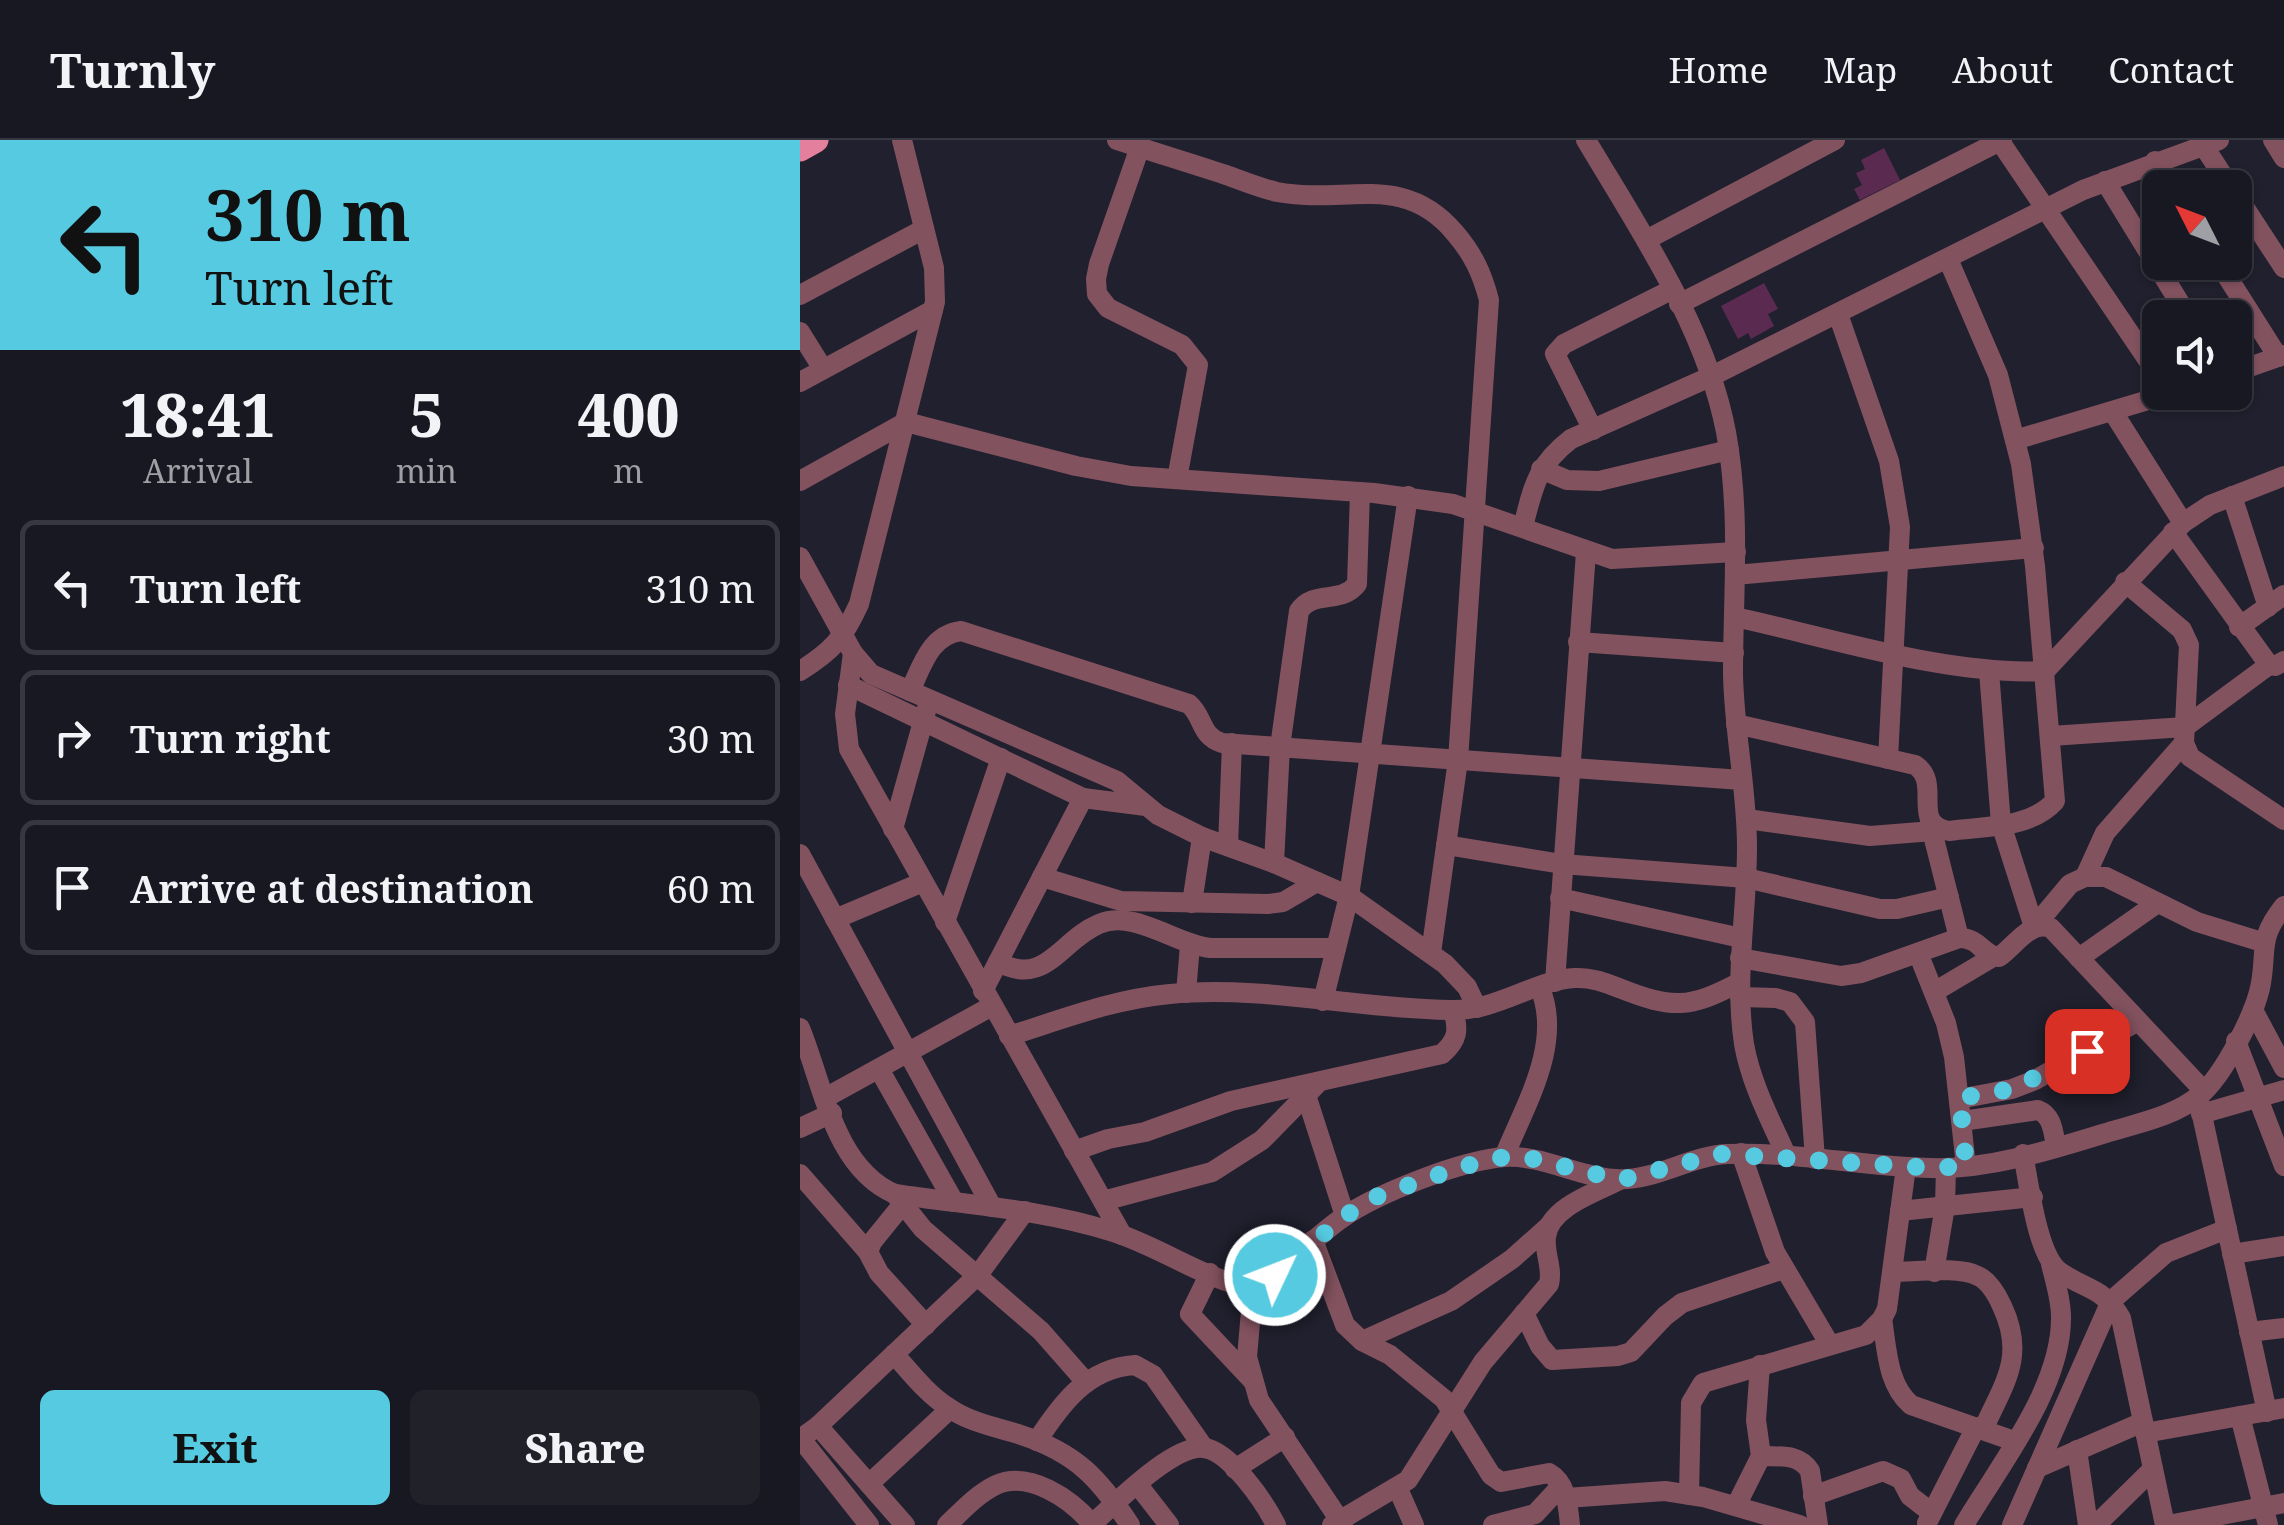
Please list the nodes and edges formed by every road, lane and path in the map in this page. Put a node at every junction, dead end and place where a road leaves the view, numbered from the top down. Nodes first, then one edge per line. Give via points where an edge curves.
1 (816, 140) edge
2 (902, 140) edge
3 (1117, 140) edge
4 (1586, 140) edge
5 (1835, 140) edge
6 (2000, 140) edge
7 (2273, 140) edge
8 (2211, 142) edge
9 (800, 148) edge
10 (1140, 148) junction
11 (2284, 158) edge
12 (2155, 161) junction
13 (2161, 170) edge
14 (2224, 170) edge
15 (2105, 181) junction
16 (2046, 210) junction
17 (2252, 219) edge
18 (924, 229) junction
19 (1646, 240) junction
20 (1948, 259) junction
21 (2284, 268) edge
22 (2230, 280) edge
23 (800, 296) edge
24 (1675, 297) junction
25 (2178, 300) edge
26 (934, 310) junction
27 (1838, 314) junction
28 (800, 332) edge
29 (2142, 350) edge
30 (2281, 356) edge
31 (2252, 366) edge
32 (822, 370) junction
33 (1712, 376) junction
34 (800, 382) edge
35 (2142, 400) edge
36 (2113, 412) junction
37 (906, 422) junction
38 (1592, 430) junction
39 (2015, 440) junction
40 (1729, 450) junction
41 (1541, 469) junction
42 (2284, 476) edge
43 (1177, 480) junction
44 (800, 482) edge
45 (1360, 492) junction
46 (1408, 496) junction
47 (2232, 496) junction
48 (1474, 510) junction
49 (1522, 526) junction
50 (2178, 528) junction
51 (2034, 548) junction
52 (1586, 552) junction
53 (1736, 552) junction
54 (800, 558) edge
55 (1899, 560) junction
56 (1735, 574) junction
57 (2125, 582) junction
58 (2276, 601) edge
59 (1735, 616) junction
60 (2239, 628) junction
61 (1578, 642) junction
62 (849, 644) junction
63 (1894, 652) junction
64 (1734, 654) junction
65 (2277, 663) edge
66 (800, 671) edge
67 (1989, 671) junction
68 (2046, 671) junction
69 (848, 685) junction
70 (920, 695) junction
71 (924, 722) junction
72 (1736, 724) junction
73 (2185, 735) junction
74 (2051, 736) junction
75 (1232, 743) junction
76 (1280, 746) junction
77 (1370, 753) junction
78 (1001, 758) junction
79 (1888, 759) junction
80 (1458, 760) junction
81 (1568, 767) junction
82 (1742, 780) junction
83 (1083, 798) junction
84 (1146, 806) junction
85 (1747, 819) junction
86 (2284, 820) edge
87 (2001, 824) junction
88 (1931, 826) junction
89 (893, 829) junction
90 (1202, 836) junction
91 (1446, 844) junction
92 (1228, 846) junction
93 (800, 854) edge
94 (1274, 862) junction
95 (1562, 864) junction
96 (1042, 877) junction
97 (2085, 877) junction
98 (1746, 878) junction
99 (923, 882) junction
100 (1317, 882) junction
101 (1349, 896) junction
102 (1949, 897) junction
103 (1560, 898) junction
104 (1192, 903) junction
105 (2156, 904) junction
106 (2284, 906) edge
107 (835, 918) junction
108 (945, 922) junction
109 (2034, 927) junction
110 (1959, 938) junction
111 (2262, 942) junction
112 (1190, 946) junction
113 (1336, 948) junction
114 (1741, 948) junction
115 (1918, 953) junction
116 (1431, 954) junction
117 (1993, 957) junction
118 (2079, 958) junction
119 (998, 962) junction
120 (1548, 985) junction
121 (1740, 990) junction
122 (1934, 992) junction
123 (1186, 993) junction
124 (988, 998) junction
125 (1323, 1001) junction
126 (1477, 1008) junction
127 (1453, 1010) junction
128 (2253, 1010) junction
129 (2138, 1021) junction
130 (1010, 1036) junction
131 (802, 1041) edge
132 (2236, 1041) junction
133 (907, 1053) junction
134 (879, 1068) junction
135 (2284, 1068) edge
136 (1312, 1089) junction
137 (2284, 1090) edge
138 (1960, 1098) junction
139 (2258, 1098) junction
140 (2201, 1101) junction
141 (828, 1105) junction
142 (1962, 1121) junction
143 (800, 1128) edge
144 (2056, 1146) junction
145 (1074, 1150) junction
146 (1741, 1154) junction
147 (2023, 1154) junction
148 (1504, 1157) junction
149 (1787, 1157) junction
150 (1815, 1159) junction
151 (1906, 1166) junction
152 (2284, 1166) edge
153 (1956, 1167) junction
154 (800, 1174) edge
155 (1620, 1180) junction
156 (2033, 1198) junction
157 (899, 1200) junction
158 (1103, 1201) junction
159 (954, 1202) junction
160 (1945, 1206) junction
161 (992, 1207) junction
162 (1025, 1211) junction
163 (1900, 1211) junction
164 (1345, 1216) junction
165 (1549, 1226) junction
166 (2227, 1229) junction
167 (1122, 1234) junction
168 (1313, 1240) junction
169 (2284, 1246) edge
170 (868, 1252) junction
171 (2232, 1254) junction
172 (2051, 1264) junction
173 (1784, 1269) junction
174 (1893, 1272) junction
175 (1934, 1272) junction
176 (1210, 1273) junction
177 (978, 1275) junction
178 (1253, 1288) junction
179 (2111, 1301) junction
180 (1524, 1313) junction
181 (1882, 1320) junction
182 (926, 1324) junction
183 (2284, 1328) edge
184 (1384, 1331) junction
185 (2249, 1332) junction
186 (1362, 1341) junction
187 (1830, 1345) junction
188 (894, 1354) junction
189 (1390, 1355) junction
190 (1760, 1365) junction
191 (1252, 1380) junction
192 (1085, 1382) junction
193 (950, 1409) junction
194 (1454, 1410) junction
195 (2275, 1410) edge
196 (2240, 1416) junction
197 (818, 1426) junction
198 (2144, 1428) junction
199 (1980, 1429) junction
200 (1285, 1437) junction
201 (800, 1439) edge
202 (1037, 1441) junction
203 (2014, 1441) junction
204 (1204, 1448) junction
205 (2077, 1450) junction
206 (1761, 1456) junction
207 (2038, 1468) junction
208 (1235, 1469) junction
209 (2153, 1469) junction
210 (869, 1484) junction
211 (1138, 1485) junction
212 (1398, 1489) junction
213 (1564, 1492) junction
214 (1690, 1495) junction
215 (1813, 1496) junction
216 (1116, 1503) junction
217 (2272, 1512) edge
218 (1746, 1514) edge
219 (1929, 1519) edge
220 (1338, 1523) edge
221 (1092, 1524) edge
222 (869, 1525) edge
223 (905, 1525) edge
224 (947, 1525) edge
225 (1130, 1525) edge
226 (1169, 1525) edge
227 (1276, 1525) edge
228 (1414, 1525) edge
229 (1492, 1525) edge
230 (1570, 1525) edge
231 (1800, 1525) edge
232 (1818, 1525) edge
233 (1964, 1525) edge
234 (2012, 1525) edge
235 (2088, 1525) edge
236 (2096, 1525) edge
237 (2166, 1525) edge

1 - 9 main road
2 - 18 street
3 - 10 street
4 - 19 street
5 - 19 street
6 - 16 street
6 - 24 street
7 - 11 street
8 - 12 street
8 - 14 street
10 - 43 street via 1096,279 1097,294 1108,308 1182,345 1198,365
10 - 48 street via 1278,192 1411,198 1447,224 1481,270 1489,300
12 - 13 street
12 - 15 street
15 - 16 street
15 - 25 street
16 - 20 street
16 - 29 street
17 - 21 street
18 - 23 street
18 - 26 street via 934,268
19 - 24 street
20 - 27 street
20 - 39 street via 1998,375
22 - 30 street
24 - 33 street
24 - 38 street via 1564,344 1555,354
26 - 32 street
26 - 37 street
27 - 33 street
27 - 55 street via 1890,461
28 - 32 street
30 - 31 street
32 - 34 street
33 - 38 street
33 - 40 street
35 - 36 street
36 - 39 street
36 - 50 street
37 - 43 street via 1076,466
37 - 44 street
37 - 62 street
38 - 41 street via 1571,439
39 - 51 street
40 - 41 street via 1599,481 1568,480
40 - 53 street
41 - 49 street
42 - 47 street
43 - 45 street
45 - 46 street
45 - 76 street via 1358,584 1342,596 1312,598 1298,611
46 - 48 street
46 - 77 street
47 - 50 street
47 - 58 street
48 - 49 street
48 - 80 street
49 - 52 street
50 - 57 street
50 - 60 street
51 - 55 street
51 - 68 street
52 - 53 street via 1640,560
52 - 61 street
53 - 56 street
54 - 62 street
55 - 56 street
55 - 63 street
56 - 59 street
57 - 68 street
57 - 73 street via 2182,630 2190,646
58 - 60 street
59 - 63 street
59 - 64 street
60 - 65 street
61 - 64 street
61 - 81 street
62 - 66 street
62 - 69 street
62 - 70 street via 871,674
63 - 67 street
63 - 79 street
64 - 72 street
65 - 73 street
67 - 68 street
67 - 87 street
68 - 74 street
69 - 71 street
69 - 89 street via 849,749
70 - 71 street
70 - 75 street via 928,652 948,632 961,631 1188,704 1210,739
70 - 84 street via 1117,781
71 - 78 street
71 - 89 street
72 - 79 street
72 - 82 street
73 - 74 street
73 - 86 street via 2190,757 2200,766
73 - 97 street via 2105,833
74 - 87 street via 2055,801 2044,814
75 - 76 street
75 - 92 street
76 - 77 street
76 - 94 street
77 - 80 street
77 - 101 street
78 - 83 street
78 - 108 street
79 - 88 street via 1925,772
80 - 81 street
80 - 91 street
81 - 82 street
81 - 95 street
82 - 85 street
83 - 84 street
83 - 96 street
84 - 90 street
85 - 88 street via 1870,836
85 - 98 street
87 - 88 street via 1949,831
87 - 109 street
88 - 102 street
89 - 99 street
90 - 92 street
90 - 104 street
91 - 95 street
91 - 116 street
92 - 94 street
93 - 107 street
94 - 100 street
95 - 98 street
95 - 103 street
96 - 104 street via 1121,901
96 - 119 street
97 - 105 street via 2106,877
97 - 109 street via 2070,884
98 - 102 street via 1880,908
98 - 114 street
99 - 107 street
99 - 108 street
100 - 101 street
100 - 104 street via 1283,902
101 - 113 street
101 - 116 street
102 - 110 street
103 - 114 street
103 - 120 street
105 - 111 street
105 - 118 street
106 - 111 street
107 - 133 street
108 - 124 street
109 - 117 street
109 - 118 street via 2050,928
110 - 115 street
110 - 117 street via 1978,942
111 - 128 street
112 - 113 street
112 - 119 street via 1115,920 1090,929 1040,967 1012,970
112 - 123 street
113 - 125 street
114 - 115 street via 1842,976
114 - 121 street
115 - 122 street
116 - 126 street via 1467,986
117 - 122 street
118 - 129 street
119 - 124 street
120 - 121 street via 1593,979 1673,1006
120 - 126 street
120 - 148 street via 1547,1044
121 - 149 street via 1750,1068
121 - 150 street via 1790,1002 1806,1022
122 - 138 street
123 - 125 street
123 - 130 street via 1135,998
124 - 130 street
124 - 133 street
125 - 127 street
126 - 127 street
127 - 136 street via 1457,1035 1442,1054
128 - 132 street
128 - 135 street
129 - 138 street via 2036,1080
129 - 140 street
130 - 145 street
131 - 141 street
132 - 139 street
132 - 140 street
133 - 134 street
133 - 161 street
134 - 141 street
134 - 159 street
136 - 145 street via 1230,1101
136 - 158 street via 1262,1140 1212,1172
136 - 164 street
137 - 139 street
138 - 142 street
139 - 140 street
139 - 152 street
140 - 144 street
140 - 166 street
141 - 143 street
141 - 157 street via 859,1170
142 - 144 street via 2038,1110 2046,1113
142 - 153 street
144 - 147 street
145 - 158 street
146 - 149 street
146 - 155 street
146 - 173 street
147 - 153 street
147 - 156 street
148 - 155 street
148 - 164 street via 1378,1196
149 - 150 street
150 - 151 street
151 - 153 street
151 - 163 street
153 - 160 street
154 - 170 street
155 - 165 street
156 - 160 street
156 - 172 street
157 - 159 street
157 - 170 street
157 - 177 street
158 - 167 street
159 - 161 street
160 - 163 street
160 - 175 street
161 - 162 street
162 - 167 street
162 - 177 street
163 - 174 street
164 - 168 street
165 - 180 street via 1549,1284
165 - 184 street via 1470,1290
166 - 171 street
166 - 179 street via 2166,1253
167 - 176 street
168 - 178 street
168 - 186 street via 1345,1325
169 - 171 street
170 - 182 street via 878,1273
171 - 185 street
172 - 179 street
172 - 203 street via 2061,1320 2056,1350 2044,1390
173 - 180 street via 1682,1303 1632,1352 1618,1356 1552,1360
173 - 187 street
174 - 175 street
174 - 181 street
175 - 199 street via 1978,1276 1997,1295 2011,1326 2012,1363
176 - 178 street
176 - 191 street via 1190,1314
177 - 182 street
177 - 192 street via 1041,1330
178 - 191 street via 1247,1357
179 - 198 street via 2121,1318
179 - 207 street
180 - 194 street
181 - 187 street via 1866,1335
181 - 199 street via 1901,1396
182 - 188 street
183 - 185 street
184 - 186 street
184 - 189 street
185 - 195 street
186 - 189 street
187 - 190 street
188 - 193 street
188 - 197 street
189 - 194 street
190 - 206 street
190 - 214 street via 1703,1383 1696,1392
191 - 200 street
192 - 202 street
192 - 204 street via 1126,1365 1145,1368
193 - 202 street
193 - 210 street
194 - 212 street
194 - 213 street via 1491,1476 1514,1482 1549,1473
195 - 196 street
196 - 198 street
196 - 217 street
197 - 201 street
197 - 210 street
198 - 205 street
198 - 209 street
199 - 203 street
199 - 219 street
200 - 208 street
200 - 220 street
201 - 222 street
202 - 216 street via 1084,1466
203 - 233 street
204 - 208 street
204 - 211 street via 1168,1460
205 - 207 street
205 - 235 street
206 - 215 street via 1801,1460 1810,1471
206 - 218 street
207 - 234 street
208 - 227 street
209 - 236 street
209 - 237 street
210 - 223 street
211 - 216 street
211 - 226 street
212 - 220 street
212 - 228 street
213 - 214 street
213 - 229 street via 1535,1514
213 - 230 street
214 - 218 street
215 - 219 street via 1883,1471 1901,1479
215 - 232 street
216 - 221 street
216 - 225 street
217 - 237 street
218 - 231 street
221 - 224 street via 1062,1496 1008,1481

